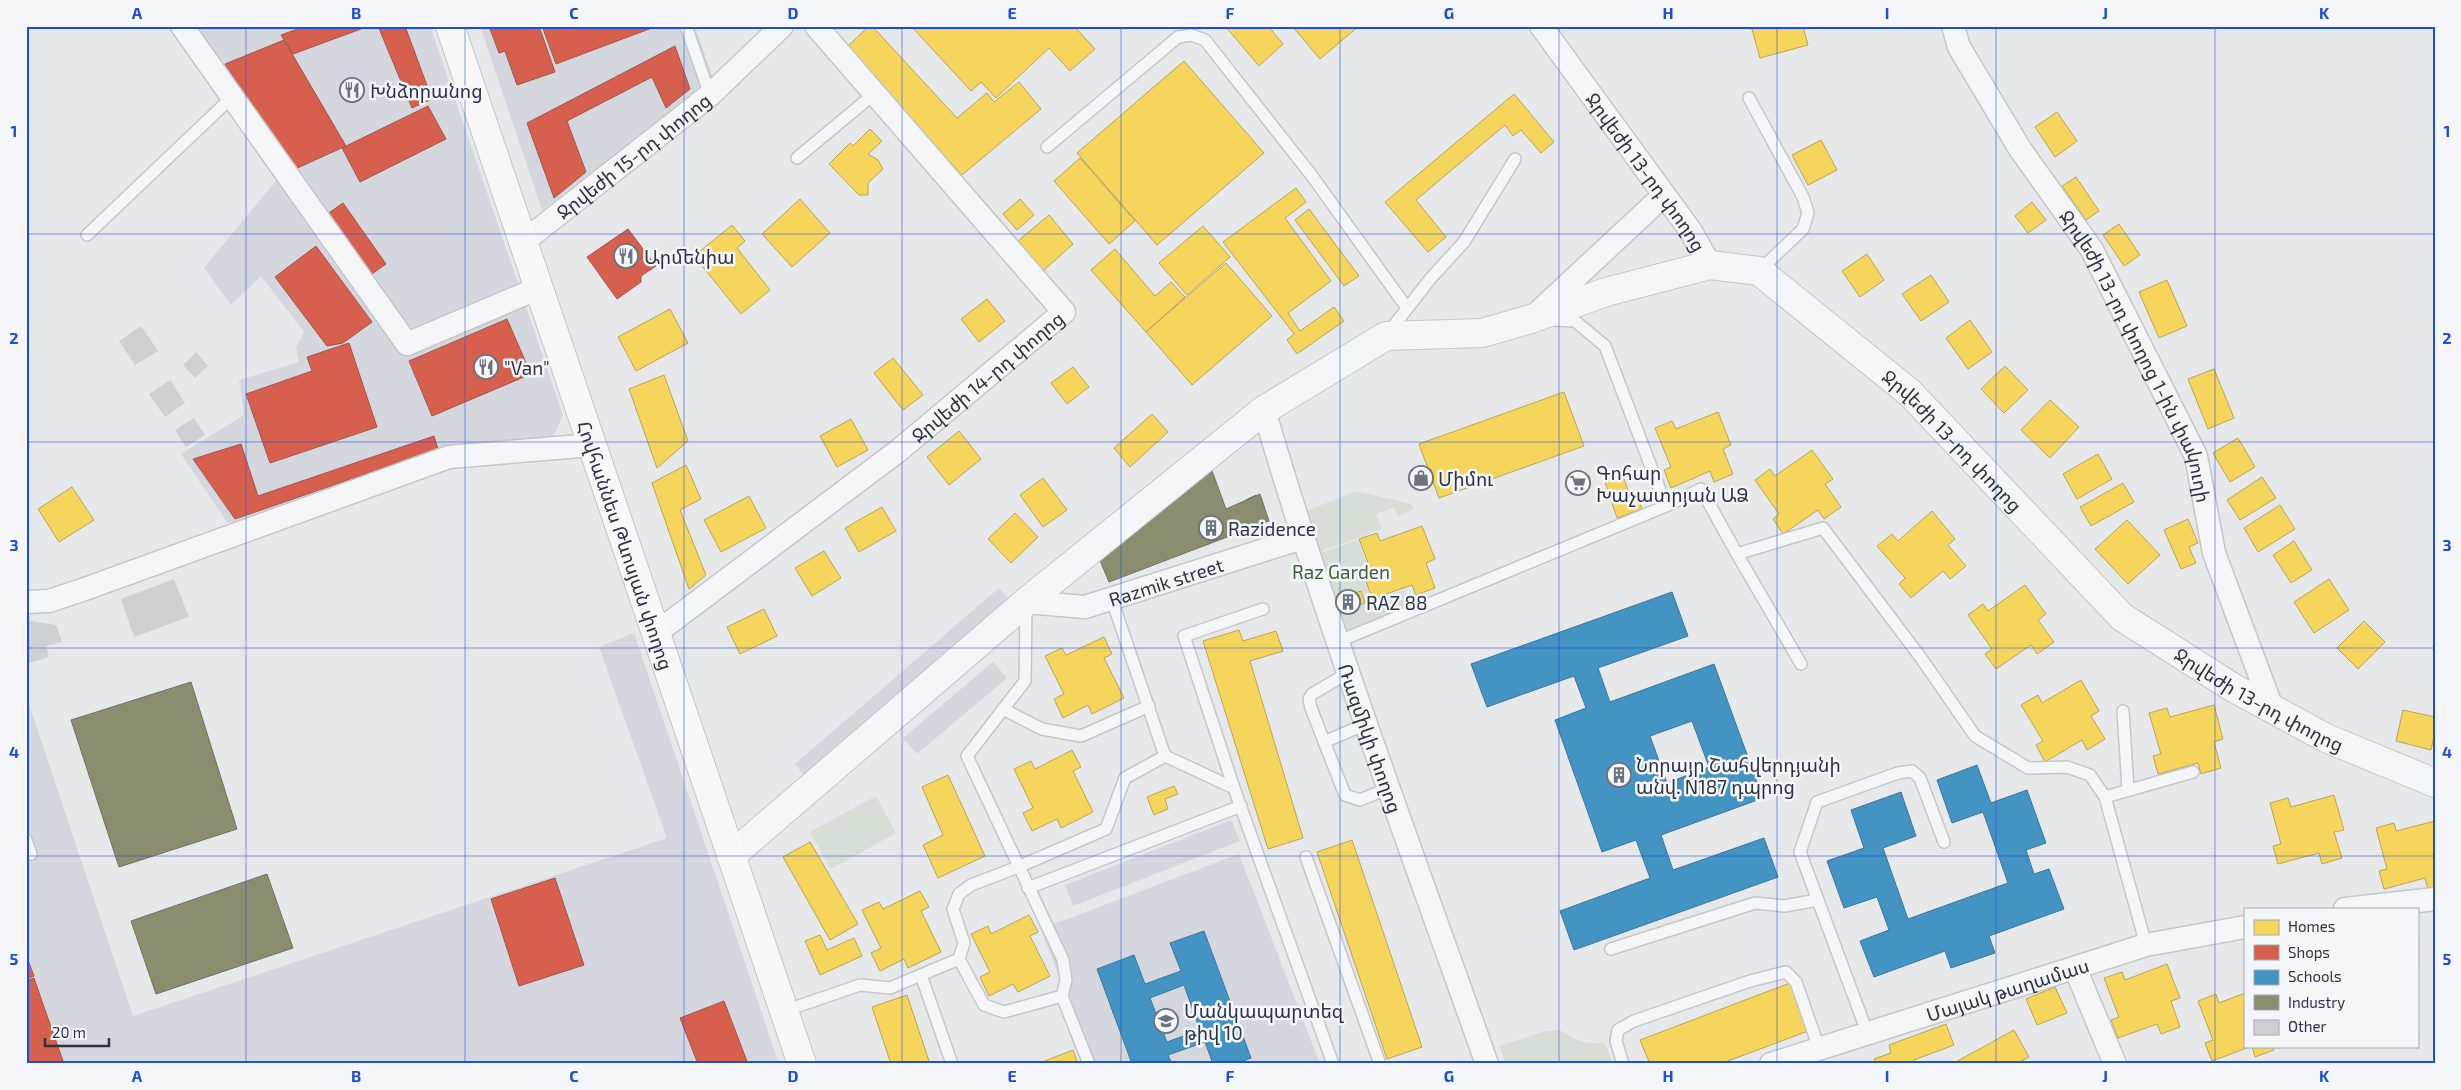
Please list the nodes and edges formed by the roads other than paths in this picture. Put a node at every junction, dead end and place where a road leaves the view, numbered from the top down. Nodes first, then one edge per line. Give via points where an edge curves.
1 (182, 26) edge
2 (450, 26) edge
3 (468, 26) edge
4 (686, 26) edge
5 (782, 26) edge
6 (816, 26) edge
7 (1541, 26) edge
8 (1953, 26) edge
9 (874, 94) junction
10 (710, 95) junction
11 (231, 98) junction
12 (1749, 98) dead end
13 (1047, 147) dead end
14 (797, 158) dead end
15 (1515, 159) dead end
16 (1663, 196) junction
17 (87, 235) dead end
18 (530, 236) junction
19 (1710, 265) junction
20 (1759, 271) junction
21 (539, 288) junction
22 (1408, 308) junction
23 (1530, 319) junction
24 (1386, 336) junction
25 (1264, 410) junction
26 (592, 445) junction
27 (1666, 506) junction
28 (1302, 538) junction
29 (1737, 554) junction
30 (1112, 600) junction
31 (26, 602) edge
32 (1026, 602) junction
33 (1262, 609) dead end
34 (663, 628) junction
35 (1337, 642) junction
36 (1801, 664) dead end
37 (1348, 673) junction
38 (1148, 706) junction
39 (2272, 708) junction
40 (1003, 709) junction
41 (2123, 711) dead end
42 (1366, 724) junction
43 (1324, 742) junction
44 (1166, 756) junction
45 (2193, 772) dead end
46 (2435, 783) edge
47 (1234, 788) junction
48 (1389, 788) junction
49 (2128, 789) junction
50 (2106, 797) junction
51 (1241, 806) junction
52 (26, 840) edge
53 (1944, 842) dead end
54 (737, 850) junction
55 (31, 854) dead end
56 (1306, 857) dead end
57 (1018, 868) junction
58 (1028, 888) junction
59 (2435, 899) edge
60 (1818, 900) junction
61 (2354, 908) edge
62 (2244, 927) edge
63 (2146, 945) junction
64 (1611, 949) dead end
65 (959, 959) junction
66 (2075, 968) junction
67 (921, 974) junction
68 (1062, 996) junction
69 (791, 1009) junction
70 (1867, 1032) junction
71 (1819, 1048) junction
72 (802, 1064) edge
73 (818, 1064) edge
74 (952, 1064) edge
75 (1089, 1064) edge
76 (1333, 1064) edge
77 (1380, 1064) edge
78 (1487, 1064) edge
79 (1623, 1064) edge
80 (1771, 1064) edge
81 (2115, 1064) edge

1 - 11 street
2 - 18 main road, Հովհաննես Թևոսյան փողոց
3 - 18 main road, Հովհաննես Թևոսյան փողոց
4 - 10 lane, Ջրվեժի 15-րդ փողոց
5 - 10 street
6 - 9 street, Ջրվեժի 14-րդ փողոց
7 - 16 street, Ջրվեժի 13-րդ փողոց
8 - 39 street, Ջրվեժի 13-րդ փողոց 1-ին փակուղի via 1958,47 2020,149 2092,250 2196,456 2214,553
9 - 14 lane
9 - 34 street, Ջրվեժի 14-րդ փողոց via 1064,312 898,451
10 - 18 street, Ջրվեժի 15-րդ փողոց
11 - 17 lane
11 - 21 street via 408,344
12 - 20 lane via 1803,197 1808,213 1802,229
13 - 22 lane via 1178,37 1191,35 1205,40 1312,176
15 - 22 lane via 1464,242
16 - 19 street, Ջրվեժի 13-րդ փողոց via 1690,230
16 - 23 street
18 - 21 main road, Հովհաննես Թևոսյան փողոց
18 - 34 main road, Հովհաննես Թևոսյան փողոց
19 - 20 street, Ջրվեժի 13-րդ փողոց
19 - 23 street via 1606,292
20 - 39 street, Ջրվեժի 13-րդ փողոց via 1910,393 2122,617 2232,687
21 - 26 main road, Հովհաննես Թևոսյան փողոց
22 - 24 lane
23 - 24 street via 1482,333
23 - 27 lane via 1575,321 1605,346
24 - 25 street
25 - 28 street, Ռազմիկի փողոց
25 - 32 street
26 - 31 street via 450,457 85,589 49,601
26 - 34 main road, Հովհաննես Թևոսյան փողոց
27 - 29 lane via 1701,489
27 - 35 lane
28 - 30 street, Razmik street
28 - 35 street, Ռազմիկի փողոց
29 - 36 lane
29 - 50 lane via 1823,528 1975,736 2028,768 2068,767 2090,775
30 - 32 street, Razmik street via 1085,607
30 - 38 lane
32 - 40 lane via 1025,681
32 - 54 street
33 - 47 lane via 1184,636
34 - 54 main road, Հովհաննես Թևոսյան փողոց
35 - 37 street, Ռազմիկի փողոց
37 - 42 street, Ռազմիկի փողոց
37 - 43 lane via 1309,699
38 - 40 lane via 1081,736 1042,729
38 - 44 lane
39 - 46 street, Ջրվեժի 13-րդ փողոց via 2326,738
40 - 57 lane via 967,756
41 - 49 lane
42 - 43 lane
42 - 48 street, Ռազմիկի փողոց
43 - 48 lane via 1345,795 1360,800
44 - 47 lane
44 - 57 lane via 1125,778 1106,829
45 - 49 lane
47 - 51 lane
48 - 78 street, Ռազմիկի փողոց
49 - 50 lane
50 - 63 lane
51 - 58 lane
51 - 76 lane
52 - 55 lane
53 - 60 lane via 1920,778 1912,772 1898,773 1817,802 1800,852
54 - 69 main road, Հովհաննես Թևոսյան փողոց
56 - 77 lane
57 - 58 lane
57 - 65 lane via 971,885 959,894 953,909 964,943
58 - 68 lane via 1063,960 1066,980
59 - 61 street
60 - 64 lane via 1784,906 1755,903
60 - 70 lane
62 - 63 street, Մայակ թաղամաս
63 - 66 street, Մայակ թաղամաս
65 - 67 lane
65 - 68 lane via 984,1006 1004,1012
66 - 70 street, Մայակ թաղամաս
66 - 81 street
67 - 69 lane via 890,988 860,985
67 - 74 lane
68 - 75 lane
69 - 72 main road, Հովհաննես Թևոսյան փողոց
69 - 73 main road, Հովհաննես Թևոսյան փողոց
70 - 71 street, Մայակ թաղամաս
71 - 79 lane via 1796,982 1786,972 1634,1020 1618,1030 1616,1041
71 - 80 street, Մայակ թաղամաս

